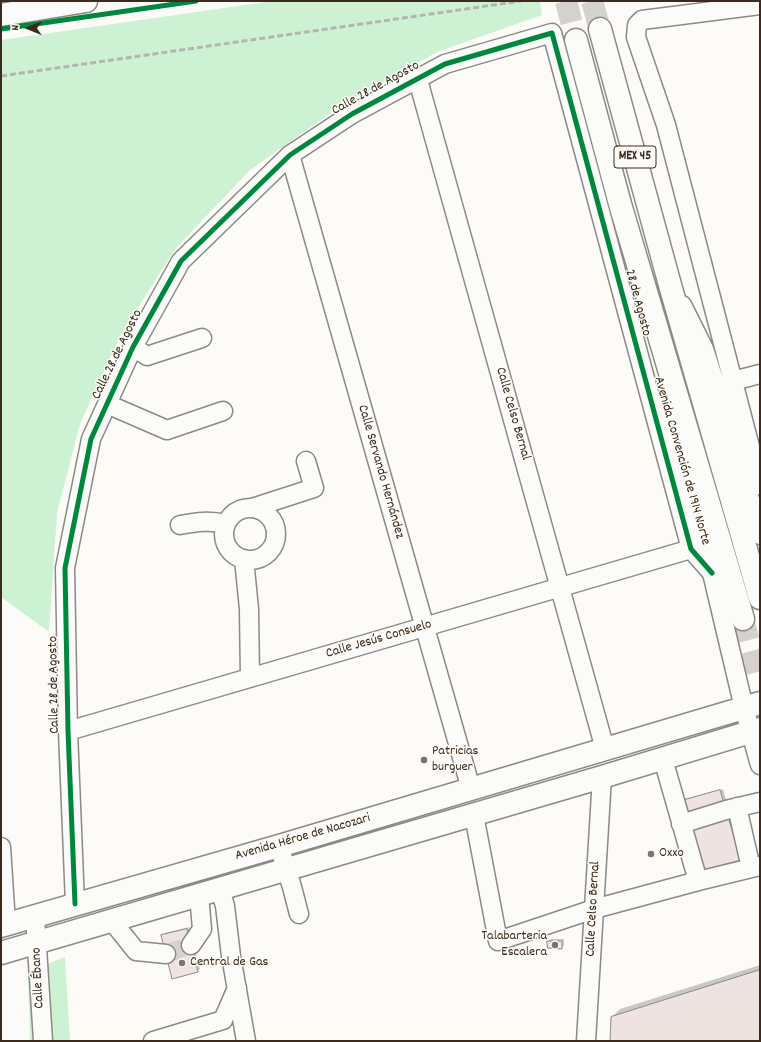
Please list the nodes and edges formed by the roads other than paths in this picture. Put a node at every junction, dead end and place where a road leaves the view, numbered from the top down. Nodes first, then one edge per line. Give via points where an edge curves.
1 (86, 1) edge
2 (36, 5) edge
3 (760, 6) edge
4 (1, 14) edge
5 (600, 29) tunnel mouth
6 (552, 33) joint
7 (576, 40) tunnel mouth
8 (418, 80) junction
9 (290, 154) junction
10 (620, 204) junction
11 (670, 285) junction
12 (202, 338) dead end
13 (134, 347) junction
14 (760, 374) edge
15 (733, 381) junction
16 (107, 404) junction
17 (223, 411) dead end
18 (306, 461) dead end
19 (760, 484) edge
20 (252, 508) junction
21 (226, 524) junction
22 (180, 525) dead end
23 (760, 535) edge
24 (691, 548) junction
25 (244, 559) junction
26 (712, 573) junction
27 (560, 587) junction
28 (760, 598) edge
29 (743, 619) tunnel mouth
30 (424, 626) junction
31 (250, 669) junction
32 (752, 705) edge
33 (755, 730) edge
34 (68, 731) junction
35 (605, 749) junction
36 (663, 759) junction
37 (760, 765) edge
38 (602, 777) junction
39 (471, 789) junction
40 (760, 802) edge
41 (737, 807) junction
42 (474, 815) junction
43 (681, 824) junction
44 (279, 846) junction
45 (1, 848) edge
46 (756, 867) edge
47 (286, 870) junction
48 (698, 881) junction
49 (220, 889) junction
50 (199, 895) junction
51 (75, 904) junction
52 (594, 909) junction
53 (299, 914) dead end
54 (35, 916) junction
55 (112, 920) junction
56 (4, 925) edge
57 (37, 943) junction
58 (191, 945) tunnel mouth
59 (1, 953) edge
60 (166, 954) tunnel mouth
61 (237, 988) junction
62 (43, 1041) edge
63 (153, 1041) edge
64 (246, 1041) edge
65 (586, 1041) edge

1 - 2 main road
2 - 4 main road
3 - 15 street via 642,20 637,26 636,37 666,125
5 - 11 main road, MEX 45
6 - 8 street, Calle 28 de Agosto via 445,64
6 - 24 street, 28 de Agosto
7 - 10 main road, Avenida Convención de 1914 Norte / MEX 45
8 - 9 street, Calle 28 de Agosto via 352,114
8 - 27 street, Calle Celso Bernal
9 - 13 street, Calle 28 de Agosto via 181,261
9 - 30 street, Calle Servando Hernández
10 - 26 street, Avenida Convención de 1914 Norte / MEX 45 via 618,232 628,274
10 - 29 main road, Avenida Convención de 1914 Norte
11 - 23 street, MEX 45 via 704,349
11 - 28 main road
12 - 13 street via 147,356
13 - 16 street, Calle 28 de Agosto
14 - 15 street
15 - 19 street
16 - 17 street via 167,430
16 - 34 street, Calle 28 de Agosto via 91,439 65,568
18 - 20 street via 314,488
20 - 21 street via 236,512
20 - 25 street via 261,510 274,522 276,540 266,555 258,559
21 - 22 street via 212,521
21 - 25 street via 224,532 228,548
24 - 26 street, 28 de Agosto
24 - 27 street, Calle Jesús Consuelo
25 - 31 street via 249,609
26 - 32 street, Avenida Convención de 1914 Norte / MEX 45
27 - 30 street, Calle Jesús Consuelo
27 - 35 street, Calle Celso Bernal
30 - 31 street, Calle Jesús Consuelo
30 - 39 street, Calle Servando Hernández
31 - 34 street, Calle Jesús Consuelo
32 - 33 street, Avenida Convención de 1914 Norte / MEX 45
32 - 35 main road, Avenida Héroe de Nacozari
33 - 36 main road, Avenida Héroe de Nacozari
33 - 37 street, Avenida Convención de 1914 Norte / MEX 45
34 - 51 street, Calle 28 de Agosto
35 - 39 main road, Avenida Héroe de Nacozari
36 - 38 main road, Avenida Héroe de Nacozari
36 - 43 street
38 - 42 main road, Avenida Héroe de Nacozari
38 - 52 street, Calle Celso Bernal
39 - 44 main road, Avenida Héroe de Nacozari
40 - 41 street
41 - 43 street
41 - 46 street
42 - 47 main road, Avenida Héroe de Nacozari
42 - 52 street via 498,941
43 - 48 street
44 - 47 street
44 - 51 main road, Avenida Héroe de Nacozari
45 - 56 street
46 - 48 street
47 - 49 main road, Avenida Héroe de Nacozari
47 - 53 street
48 - 52 street
49 - 50 main road, Avenida Héroe de Nacozari
49 - 61 street via 225,906
50 - 55 main road, Avenida Héroe de Nacozari
50 - 58 street via 202,929
51 - 54 main road, Avenida Héroe de Nacozari
52 - 65 street, Calle Celso Bernal
54 - 56 main road, Avenida Héroe de Nacozari
54 - 57 street, Calle Ébano
55 - 57 main road, Avenida Héroe de Nacozari
55 - 60 street via 136,951
57 - 59 main road, Avenida Héroe de Nacozari
57 - 62 street, Calle Ébano
61 - 63 street via 223,1020
61 - 64 street

